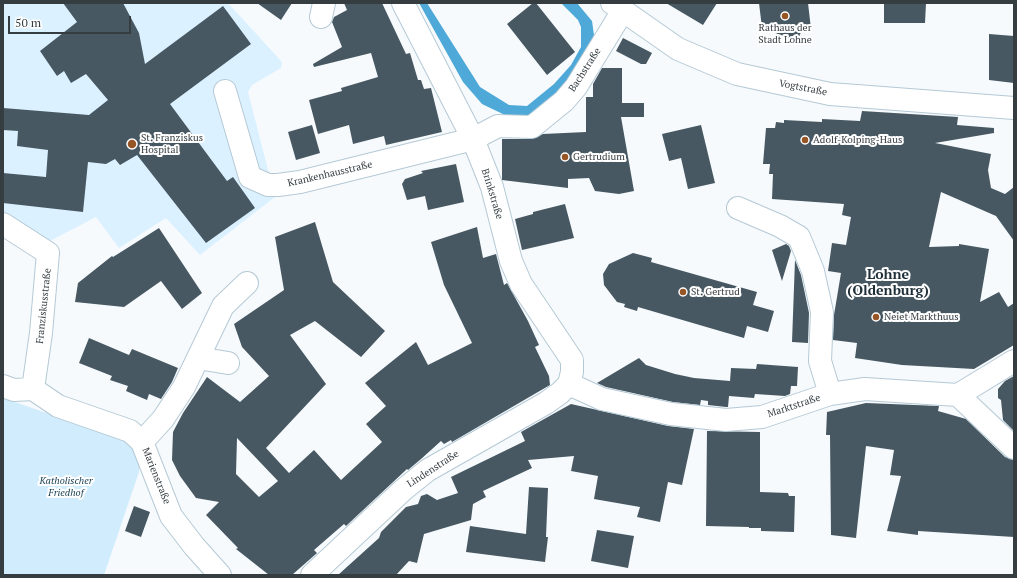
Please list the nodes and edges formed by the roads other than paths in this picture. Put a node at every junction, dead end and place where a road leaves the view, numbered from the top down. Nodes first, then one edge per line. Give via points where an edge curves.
1 (403, 3) edge
2 (617, 7) edge
3 (225, 91) dead end
4 (1014, 108) edge
5 (473, 139) junction
6 (738, 208) dead end
7 (3, 224) edge
8 (247, 283) dead end
9 (198, 358) junction
10 (1014, 361) edge
11 (228, 363) dead end
12 (569, 384) junction
13 (3, 386) edge
14 (33, 389) junction
15 (830, 394) junction
16 (958, 395) junction
17 (142, 442) junction
18 (1014, 448) edge
19 (220, 575) edge
20 (312, 575) edge

1 - 5 street, Brinkstraße
2 - 4 street, Vogtstraße via 678,49 737,74 830,94
2 - 5 street, Bachstraße via 576,87 564,101 532,127 498,126
3 - 5 street, Krankenhausstraße via 250,177 268,185 300,182
5 - 12 street, Brinkstraße via 492,187 511,261 519,278 572,360
6 - 15 street via 799,237 813,271 822,312 820,361
7 - 14 street, Franziskusstraße via 48,253
8 - 9 street via 223,306
9 - 11 street
9 - 17 street via 184,387 163,419
10 - 16 street
12 - 15 street, Marktstraße via 602,399 671,414 726,420 762,417
12 - 20 street, Lindenstraße via 546,403 428,470
13 - 14 street via 14,390
14 - 17 street, Marienstraße via 58,406 130,431
15 - 16 street, Marktstraße via 865,389
16 - 18 street
17 - 19 street, Marienstraße via 172,516

